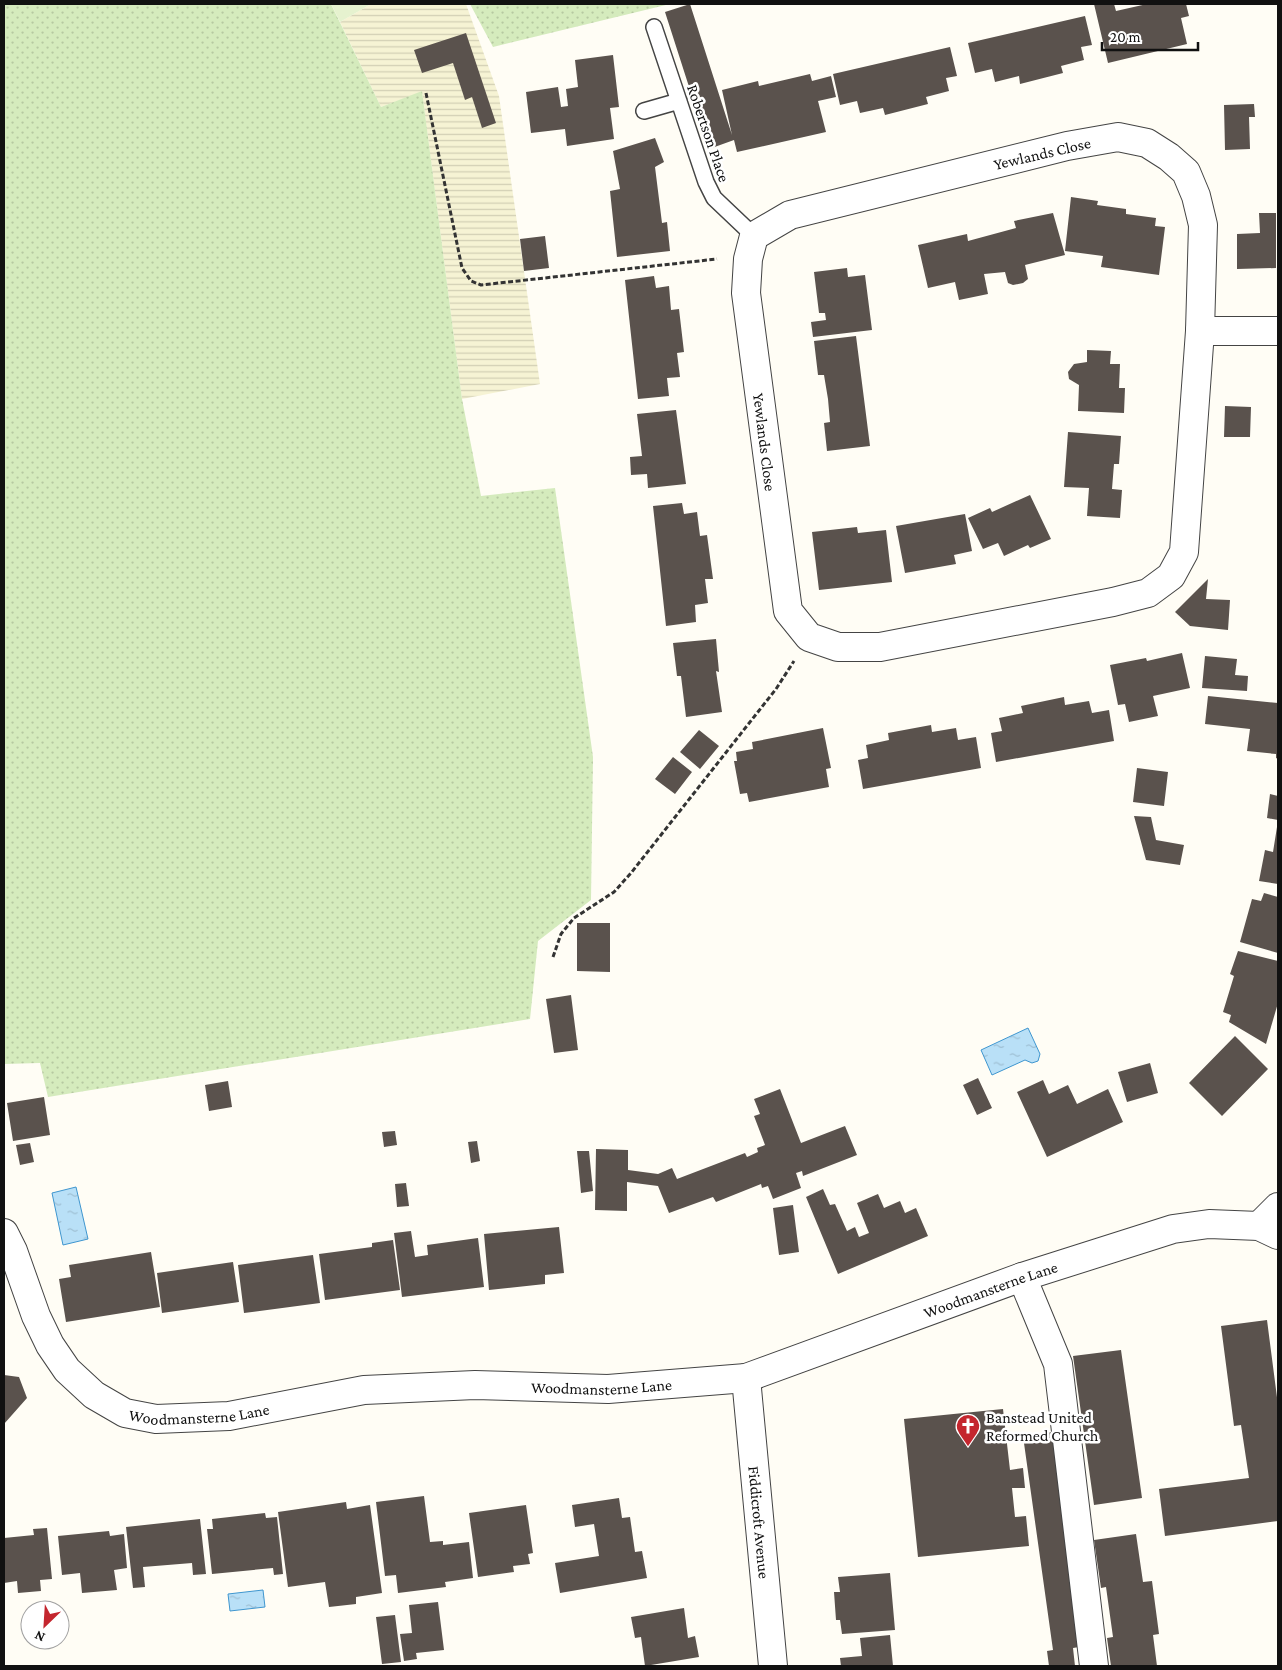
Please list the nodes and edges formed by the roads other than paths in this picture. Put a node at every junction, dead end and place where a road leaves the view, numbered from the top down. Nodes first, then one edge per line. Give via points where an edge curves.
1 (654, 26) dead end
2 (679, 101) junction
3 (644, 111) dead end
4 (751, 247) junction
5 (1200, 331) junction
6 (1278, 332) edge
7 (1278, 1206) edge
8 (1269, 1231) edge
9 (4, 1233) edge
10 (1022, 1277) junction
11 (746, 1378) junction
12 (773, 1666) edge
13 (1094, 1666) edge

1 - 2 lane, Robertson Place
2 - 3 lane
2 - 4 lane, Robertson Place via 706,182 714,198
4 - 5 street, Yewlands Close via 790,215 1067,146 1118,137 1146,142 1186,172 1196,196 1203,225
4 - 5 street, Yewlands Close via 746,293 788,611 809,637 838,647 880,647 1113,602 1148,593 1171,576 1184,552
5 - 6 street
7 - 8 street
8 - 10 street, Woodmansterne Lane via 1209,1224 1173,1229
9 - 11 street, Woodmansterne Lane via 50,1345 67,1370 94,1395 125,1413 156,1419 229,1416 364,1390 475,1385 608,1389
10 - 11 street, Woodmansterne Lane
10 - 13 street via 1058,1364
11 - 12 street, Fiddicroft Avenue

